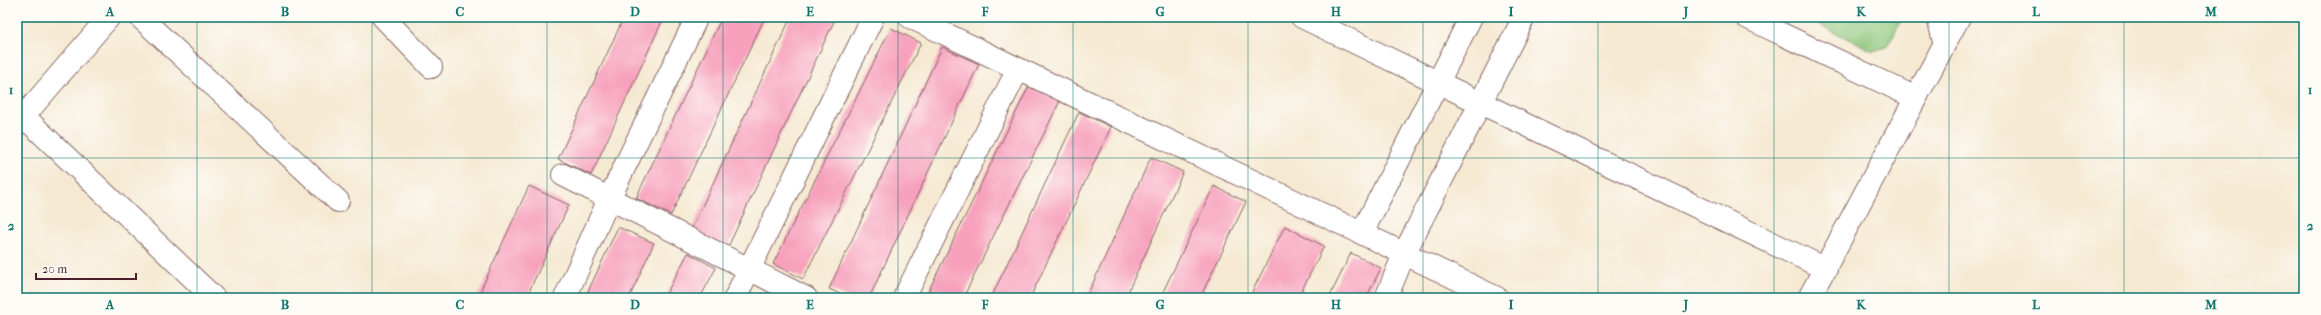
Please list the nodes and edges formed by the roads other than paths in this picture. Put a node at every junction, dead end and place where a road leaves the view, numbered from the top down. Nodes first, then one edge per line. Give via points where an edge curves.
1 (110, 17) edge
2 (140, 17) edge
3 (382, 17) edge
4 (696, 17) edge
5 (873, 17) edge
6 (910, 17) edge
7 (1302, 17) edge
8 (1471, 17) edge
9 (1524, 17) edge
10 (1746, 17) edge
11 (1937, 17) edge
12 (1959, 17) edge
13 (1944, 46) junction
14 (431, 67) dead end
15 (1018, 69) junction
16 (1438, 82) junction
17 (1916, 98) junction
18 (1481, 103) junction
19 (19, 117) edge
20 (563, 176) dead end
21 (609, 199) junction
22 (338, 201) dead end
23 (1362, 234) junction
24 (1404, 254) junction
25 (749, 269) junction
26 (1826, 269) junction
27 (214, 298) edge
28 (565, 298) edge
29 (735, 298) edge
30 (806, 298) edge
31 (904, 298) edge
32 (1386, 298) edge
33 (1497, 298) edge
34 (1809, 298) edge

1 - 19 street
2 - 22 street
3 - 14 street
4 - 21 street
5 - 25 street
6 - 15 street
7 - 16 street
8 - 16 street
9 - 18 street
10 - 17 street
11 - 13 lane
12 - 13 street
13 - 17 street
15 - 23 street
15 - 31 street
16 - 18 street
16 - 23 street
17 - 26 street
18 - 24 street
18 - 26 street
19 - 27 street
20 - 21 street
21 - 25 street
21 - 28 street
23 - 24 street
24 - 32 street
24 - 33 street
25 - 29 street
25 - 30 street
26 - 34 street

